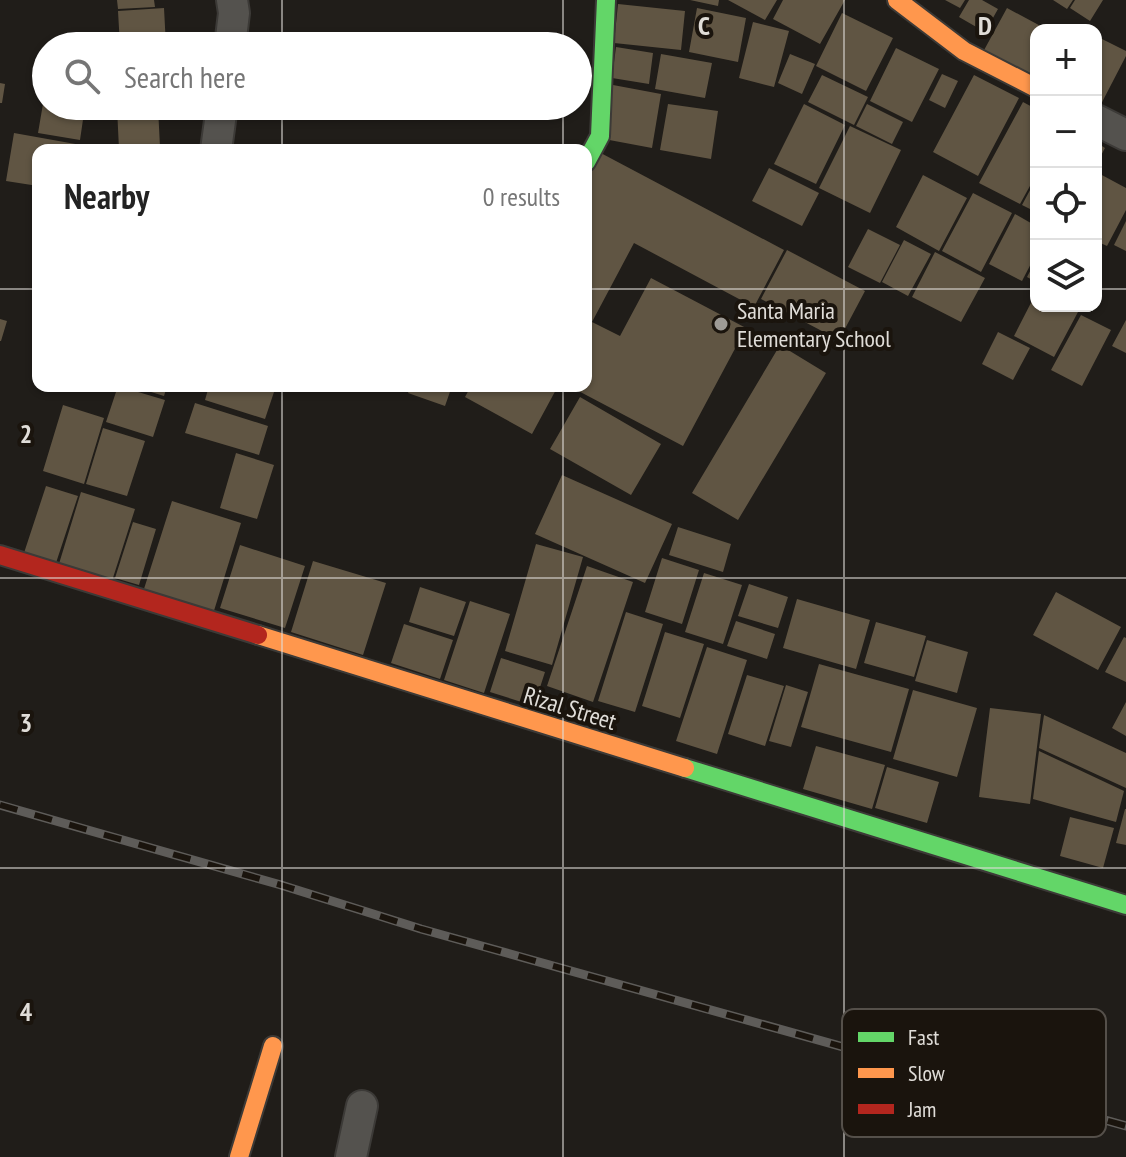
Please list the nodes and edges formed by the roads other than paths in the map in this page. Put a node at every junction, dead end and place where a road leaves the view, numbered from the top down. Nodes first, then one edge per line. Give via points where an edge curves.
1 (232, 0) edge
2 (606, 0) edge
3 (897, 0) edge
4 (232, 32) edge
5 (1030, 85) edge
6 (220, 120) edge
7 (1102, 123) edge
8 (1126, 135) edge
9 (217, 144) edge
10 (592, 151) edge
11 (0, 555) edge
12 (1126, 905) edge
13 (273, 1046) dead end
14 (362, 1106) dead end
15 (239, 1157) edge
16 (351, 1157) edge

1 - 4 street
2 - 10 street via 600,136
3 - 5 street via 964,51
6 - 9 street
7 - 8 street
11 - 12 street, Rizal Street
13 - 15 street
14 - 16 street

